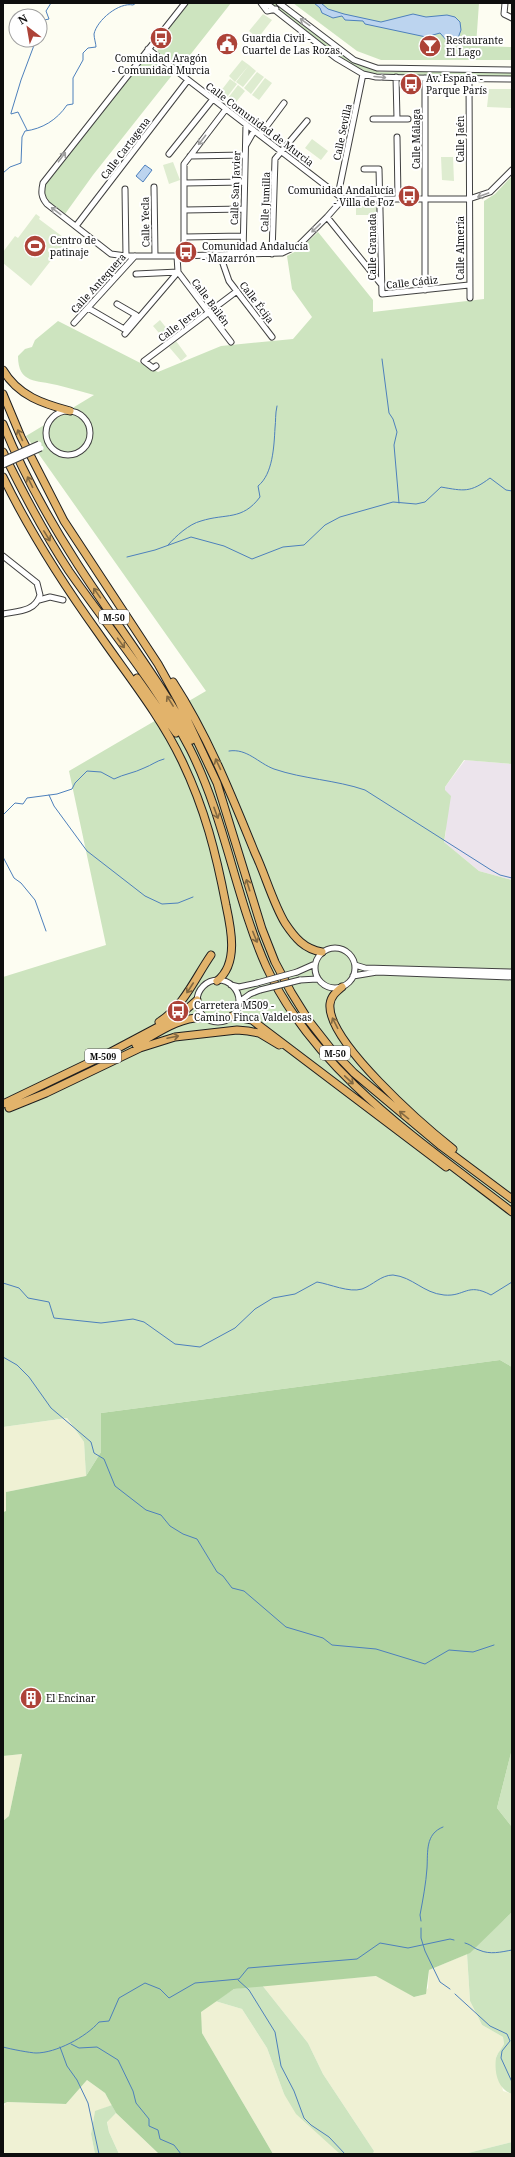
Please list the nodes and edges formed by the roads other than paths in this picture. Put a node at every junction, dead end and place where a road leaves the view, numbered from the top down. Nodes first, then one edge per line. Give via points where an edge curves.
1 (185, 3) edge
2 (261, 3) edge
3 (266, 3) edge
4 (279, 3) edge
5 (504, 3) edge
6 (275, 10) junction
7 (512, 18) edge
8 (148, 49) junction
9 (512, 70) edge
10 (363, 74) junction
11 (396, 78) junction
12 (425, 78) junction
13 (469, 78) junction
14 (512, 79) edge
15 (188, 80) junction
16 (212, 99) junction
17 (284, 103) dead end
18 (226, 109) junction
19 (408, 118) dead end
20 (373, 119) dead end
21 (397, 119) junction
22 (307, 121) dead end
23 (246, 124) junction
24 (254, 131) junction
25 (260, 135) junction
26 (397, 137) dead end
27 (246, 146) junction
28 (281, 152) junction
29 (169, 154) dead end
30 (245, 155) junction
31 (190, 156) junction
32 (364, 169) dead end
33 (512, 170) edge
34 (244, 182) junction
35 (185, 183) junction
36 (154, 187) dead end
37 (124, 188) dead end
38 (338, 195) junction
39 (342, 199) junction
40 (381, 199) junction
41 (398, 199) junction
42 (469, 199) junction
43 (426, 200) junction
44 (244, 209) junction
45 (185, 210) junction
46 (327, 217) junction
47 (76, 226) junction
48 (243, 236) junction
49 (185, 237) junction
50 (184, 247) dead end
51 (243, 254) junction
52 (272, 254) junction
53 (220, 255) junction
54 (126, 256) junction
55 (135, 256) junction
56 (155, 256) junction
57 (177, 256) junction
58 (178, 272) junction
59 (136, 274) dead end
60 (381, 284) junction
61 (469, 285) junction
62 (425, 290) junction
63 (237, 291) junction
64 (382, 294) joint
65 (470, 298) dead end
66 (116, 304) dead end
67 (88, 308) junction
68 (208, 313) junction
69 (74, 323) dead end
70 (125, 334) dead end
71 (272, 337) dead end
72 (231, 342) dead end
73 (156, 366) dead end
74 (3, 370) edge
75 (3, 394) edge
76 (70, 411) junction
77 (3, 424) edge
78 (46, 437) junction
79 (49, 445) junction
80 (40, 446) junction
81 (3, 452) edge
82 (3, 460) edge
83 (3, 465) edge
84 (3, 477) edge
85 (3, 556) edge
86 (39, 600) junction
87 (63, 600) dead end
88 (3, 614) edge
89 (89, 619) junction
90 (132, 625) junction
91 (202, 777) junction
92 (225, 811) junction
93 (322, 952) junction
94 (211, 955) dead end
95 (315, 964) junction
96 (355, 965) junction
97 (512, 972) edge
98 (353, 976) junction
99 (317, 978) junction
100 (512, 978) edge
101 (217, 981) junction
102 (231, 985) junction
103 (342, 987) junction
104 (197, 1000) junction
105 (239, 1002) junction
106 (232, 1016) junction
107 (206, 1018) junction
108 (118, 1048) junction
109 (299, 1054) junction
110 (5, 1107) edge
111 (512, 1198) edge
112 (512, 1213) edge

1 - 8 street
2 - 6 street via 267,11
3 - 6 street
4 - 6 street
9 -> 4 street via 369,66 354,60
5 - 7 street via 504,14
6 - 10 street via 336,58
8 - 15 street, Calle Comunidad de Murcia
47 -> 8 street via 42,198 43,183
10 -> 11 street
10 - 38 street, Calle Sevilla
11 - 12 street
11 - 21 street
12 - 13 street
12 - 43 street, Calle Málaga
13 - 14 street
13 - 42 street, Calle Jaén
15 - 16 street, Calle Comunidad de Murcia
15 - 47 street, Calle Cartagena
16 - 18 street, Calle Comunidad de Murcia
16 - 29 street
17 - 25 street
18 - 23 street, Calle Comunidad de Murcia
18 -> 31 street
19 - 21 street
20 - 21 street
22 - 28 street
23 - 24 street, Calle Comunidad de Murcia
23 - 27 street, Calle San Javier
24 - 25 street, Calle Comunidad de Murcia
24 - 27 street, Calle San Javier
25 - 28 street, Calle Comunidad de Murcia
26 - 41 street
27 - 30 street, Calle San Javier
28 - 38 street, Calle Comunidad de Murcia
28 - 52 street, Calle Jumilla via 275,159
30 - 31 street
30 - 34 street, Calle San Javier
31 - 35 street via 184,164
32 - 40 street, Calle Granada via 379,169
33 -> 42 street via 490,192
34 - 35 street
34 - 44 street, Calle San Javier
35 - 45 street
36 - 56 street, Calle Yecla
37 - 54 street
38 - 39 street, Calle Comunidad de Murcia
39 - 40 street
39 - 46 street
40 - 41 street
40 - 60 street, Calle Granada
41 - 43 street
42 - 43 street
42 - 61 street, Calle Almería
43 - 62 street, Calle Málaga
44 - 45 street
44 - 48 street, Calle San Javier
45 - 49 street
46 -> 52 street via 292,249
46 - 60 street
47 - 54 street via 111,254
48 - 49 street
48 - 51 street, Calle San Javier
49 - 50 street
51 - 52 street
51 - 53 street
53 - 57 street
53 - 63 street, Calle Écija via 229,281
54 - 55 street
55 - 56 street
55 - 67 street, Calle Antequera
56 - 57 street
57 - 58 street
58 - 59 street
58 - 68 street, Calle Bailén
58 - 70 street
60 - 64 street, Calle Granada
61 - 62 street, Calle Cádiz
61 - 65 street, Calle Almería
62 - 64 street, Calle Cádiz
63 - 68 street, Calle Jerez
63 - 71 street, Calle Écija
66 - 67 street via 136,316 124,329
67 - 69 street, Calle Antequera
68 - 72 street, Calle Bailén
68 - 73 street, Calle Jerez via 144,361 153,368
74 - 76 highway via 15,386 33,399
90 -> 75 highway via 57,508 21,437
76 - 78 street via 52,418 48,424
76 - 79 street via 86,420 89,432 86,444 77,452 65,454 59,453
92 -> 77 highway, M-50 via 193,741 172,703 78,566 36,495
78 - 79 street
78 - 80 street
79 - 80 street
80 - 82 street, bridge
80 - 83 street, bridge
81 -> 91 highway, M-50 via 44,532 166,707 191,751
84 - 89 highway via 34,536
85 - 86 street via 37,583 40,589
86 - 87 street via 50,597
86 - 88 street via 32,608
89 - 91 highway via 150,694
89 - 101 highway via 156,713 182,760 203,808 214,848 231,935 228,970
90 - 92 highway via 178,700 217,783
93 -> 90 highway via 305,947 284,921 235,803 198,723 160,662
91 -> 112 highway, M-50 via 228,848 253,933 282,996 302,1027 324,1055 348,1079
111 -> 92 highway, M-50 via 441,1146 369,1086 331,1049 309,1021 278,968 262,929
93 - 95 street
93 - 96 street via 334,948 341,949 350,955
94 -> 108 highway via 173,1012
95 - 99 street
95 - 102 street, bridge via 257,983 239,987
96 - 97 street via 365,968
96 - 98 street
98 - 100 street via 377,972
98 - 103 street
99 - 103 street via 325,986
99 - 105 street, bridge via 260,990
101 - 102 street
101 - 104 street, M-509 via 204,986
102 - 105 street
111 -> 103 highway via 447,1144 366,1069 344,1039 331,1013 331,1000
104 - 107 street via 198,1007
104 - 108 highway, M-509 via 180,1015
105 - 106 street
106 - 107 street, M-509 via 216,1022
106 - 109 highway via 252,1020
107 - 110 highway, M-509 via 192,1018 179,1023 108,1060
108 - 110 highway, M-509
110 -> 109 highway via 46,1094 140,1048 175,1036 248,1031 259,1033
109 - 112 highway via 478,1191

